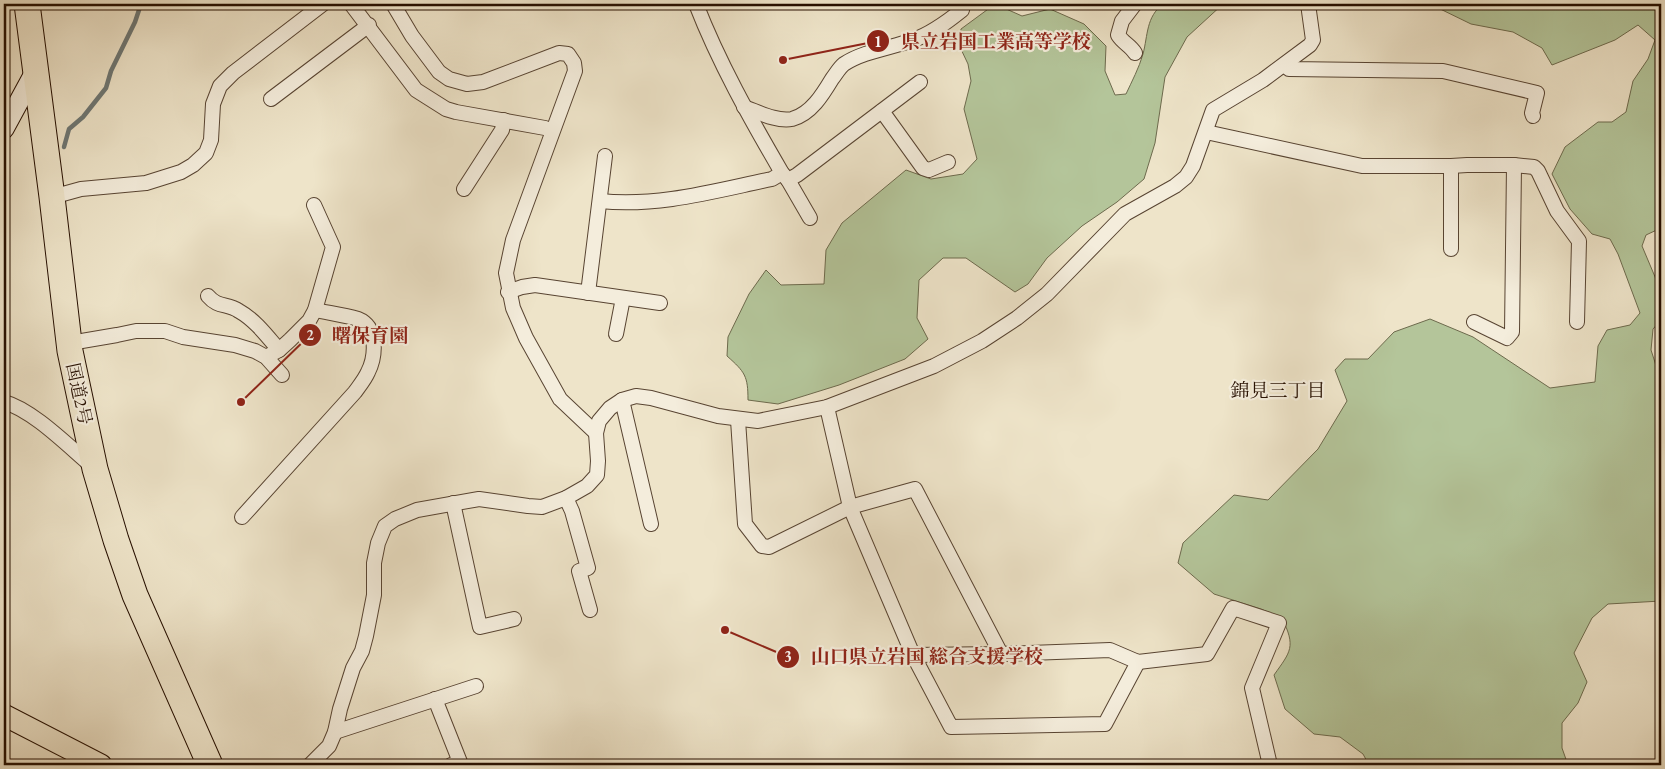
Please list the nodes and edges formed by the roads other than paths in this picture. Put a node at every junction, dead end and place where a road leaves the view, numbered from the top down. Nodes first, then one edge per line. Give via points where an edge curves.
1 (27, 4) edge
2 (324, 4) edge
3 (351, 4) edge
4 (393, 4) edge
5 (696, 4) edge
6 (1135, 4) edge
7 (1308, 4) edge
8 (964, 6) edge
9 (369, 25) junction
10 (1135, 53) dead end
11 (1285, 65) junction
12 (36, 70) junction
13 (920, 82) dead end
14 (271, 99) dead end
15 (744, 106) junction
16 (882, 111) junction
17 (1533, 116) dead end
18 (504, 120) junction
19 (4, 129) edge
20 (552, 131) junction
21 (1206, 132) junction
22 (605, 156) dead end
23 (948, 162) dead end
24 (1514, 165) junction
25 (1452, 166) junction
26 (785, 176) junction
27 (464, 189) dead end
28 (52, 197) junction
29 (600, 201) junction
30 (314, 205) dead end
31 (810, 218) dead end
32 (1451, 249) dead end
33 (508, 292) junction
34 (588, 293) junction
35 (208, 296) dead end
36 (623, 298) junction
37 (660, 303) dead end
38 (315, 310) junction
39 (1474, 322) dead end
40 (1577, 322) dead end
41 (616, 334) dead end
42 (70, 343) junction
43 (279, 350) junction
44 (266, 357) junction
45 (282, 375) dead end
46 (622, 400) junction
47 (4, 402) edge
48 (827, 407) junction
49 (738, 420) junction
50 (596, 433) junction
51 (96, 469) junction
52 (566, 498) junction
53 (453, 503) junction
54 (850, 507) junction
55 (242, 517) dead end
56 (651, 524) dead end
57 (590, 610) dead end
58 (514, 619) dead end
59 (913, 654) junction
60 (1001, 654) junction
61 (1138, 662) junction
62 (476, 686) dead end
63 (435, 700) junction
64 (4, 715) edge
65 (335, 732) junction
66 (100, 765) edge
67 (210, 765) edge
68 (310, 765) edge
69 (452, 765) edge
70 (1270, 765) edge

1 - 12 highway, 国道2号
2 - 28 street via 232,73 220,86 213,104 211,140 206,154 193,165 146,183 81,189
3 - 9 street
4 - 20 street via 412,36 439,72 449,79 467,84 483,82 558,53 568,54 574,62 575,72
5 - 15 street
6 - 10 street via 1122,21 1118,35
7 - 11 street via 1313,40
8 - 15 street via 949,20 915,40 866,54 845,64 805,113 792,119 781,120
9 - 14 street
9 - 18 street via 416,90 446,109
11 - 17 street via 1289,69 1444,71 1537,93
11 - 21 street via 1213,110
12 - 19 street
12 - 28 highway, 国道2号
13 - 16 street
15 - 26 street
16 - 23 street via 923,168 929,170
16 - 26 street via 797,175
18 - 20 street
18 - 27 street via 502,130
20 - 33 street via 514,240 506,273
21 - 25 street via 1362,166
21 - 48 street via 1186,177 1176,186 1125,214 1047,294 1017,318 934,366
22 - 29 street
24 - 25 street
24 - 39 street via 1512,332 1507,338
24 - 40 street via 1534,167 1538,171 1557,211 1579,241
25 - 32 street
26 - 29 street via 660,202 624,204
26 - 31 street
28 - 42 highway, 国道2号
29 - 34 street
30 - 38 street via 333,247
33 - 34 street via 535,285
33 - 50 street via 526,338 560,399
34 - 36 street
35 - 43 street via 213,302 241,312 259,326
36 - 37 street
36 - 41 street
38 - 43 street via 309,321
38 - 55 street via 360,320 369,328 374,348 369,370 355,392
42 - 44 street via 136,331 165,331 235,345
42 - 51 highway, 国道2号
43 - 44 street
44 - 45 street
46 - 49 street via 636,396 651,398
46 - 50 street via 599,421
46 - 56 street
47 - 51 street via 15,405 44,426
48 - 49 street via 758,421
48 - 54 street
49 - 54 street via 745,524 762,546 769,548
50 - 52 street via 597,475 587,486
51 - 67 highway, 国道2号 via 135,595
52 - 53 street via 542,506 480,499
52 - 57 street via 588,568 579,571
53 - 58 street via 480,628
53 - 65 street via 417,510 385,526 374,563 374,595 366,636 340,708
54 - 59 street
54 - 60 street via 915,490
59 - 60 street
59 - 61 street via 951,727 1105,724
60 - 61 street via 1110,650
61 - 70 street via 1207,654 1233,608 1279,623 1252,688
62 - 63 street
63 - 65 street
63 - 69 street via 460,762
64 - 66 main road
65 - 68 street via 329,746

